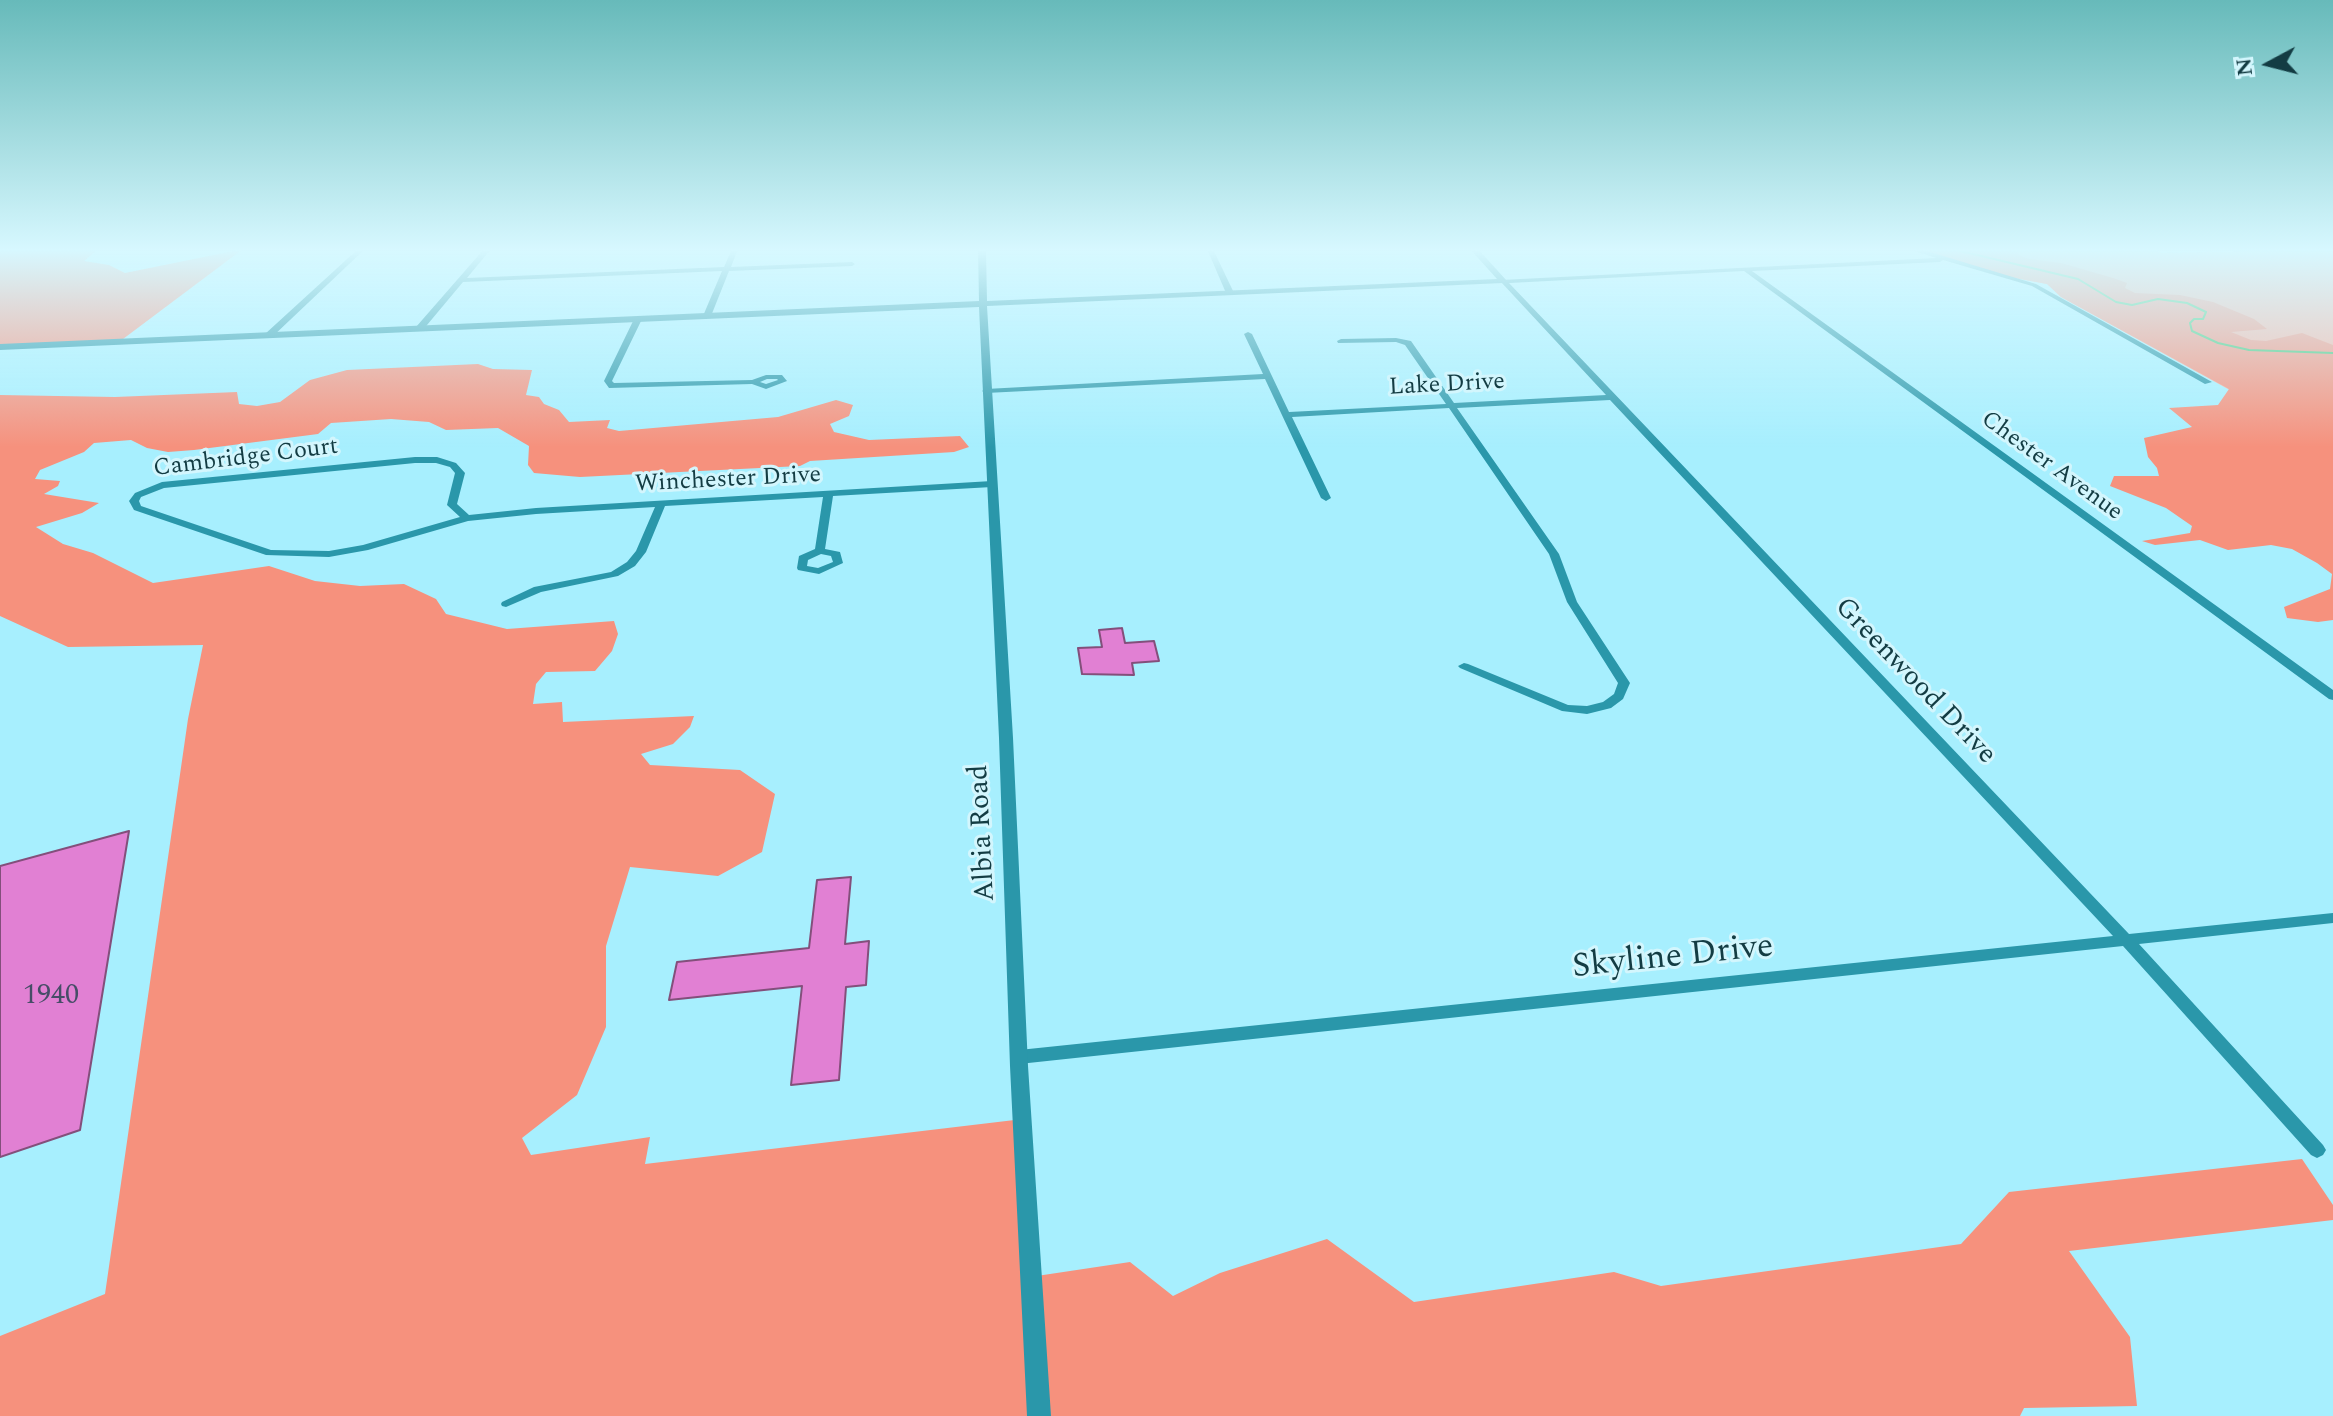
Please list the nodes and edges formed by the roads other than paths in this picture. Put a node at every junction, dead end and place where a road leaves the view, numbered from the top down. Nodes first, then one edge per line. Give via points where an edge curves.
1 (291, 315) edge
2 (431, 315) edge
3 (728, 315) edge
4 (983, 315) edge
5 (1535, 315) edge
6 (1808, 315) edge
7 (2088, 315) edge
8 (707, 316) joint
9 (638, 319) junction
10 (419, 329) junction
11 (1248, 334) dead end
12 (268, 336) junction
13 (1341, 341) dead end
14 (0, 347) edge
15 (1268, 376) junction
16 (753, 382) dead end
17 (2208, 382) dead end
18 (986, 391) junction
19 (1611, 397) junction
20 (1453, 406) junction
21 (1286, 415) junction
22 (992, 484) junction
23 (828, 495) junction
24 (1326, 498) dead end
25 (661, 504) junction
26 (467, 518) junction
27 (820, 551) dead end
28 (506, 604) dead end
29 (1464, 666) dead end
30 (2333, 696) edge
31 (2333, 918) edge
32 (2126, 940) junction
33 (1019, 1057) junction
34 (2317, 1150) dead end
35 (1039, 1416) edge

1 - 12 street
2 - 10 street
3 - 8 street
4 - 18 street, Albia Road
5 - 19 street, Greenwood Drive
6 - 30 street, Chester Avenue
7 - 17 street
8 - 9 street
9 - 10 street
9 - 16 street via 608,381 612,386
10 - 12 street
11 - 15 street
12 - 14 street
13 - 20 street via 1408,343
15 - 18 street
15 - 21 street
18 - 22 street, Albia Road
19 - 20 street, Lake Drive
19 - 32 street, Greenwood Drive
20 - 21 street, Lake Drive
20 - 29 street via 1554,554 1572,602 1624,683 1607,705 1566,708
21 - 24 street
22 - 23 street, Winchester Drive
22 - 33 street, Albia Road
23 - 25 street, Winchester Drive
23 - 27 street
25 - 26 street, Winchester Drive
25 - 28 street via 631,564 614,574 538,589
26 - 26 street, Cambridge Court via 364,548 297,556 243,545 137,508 134,501 149,489 195,480 437,460 460,473 452,505
31 - 32 street, Skyline Drive
32 - 33 street, Skyline Drive
32 - 34 street, Greenwood Drive
33 - 35 street, Albia Road

